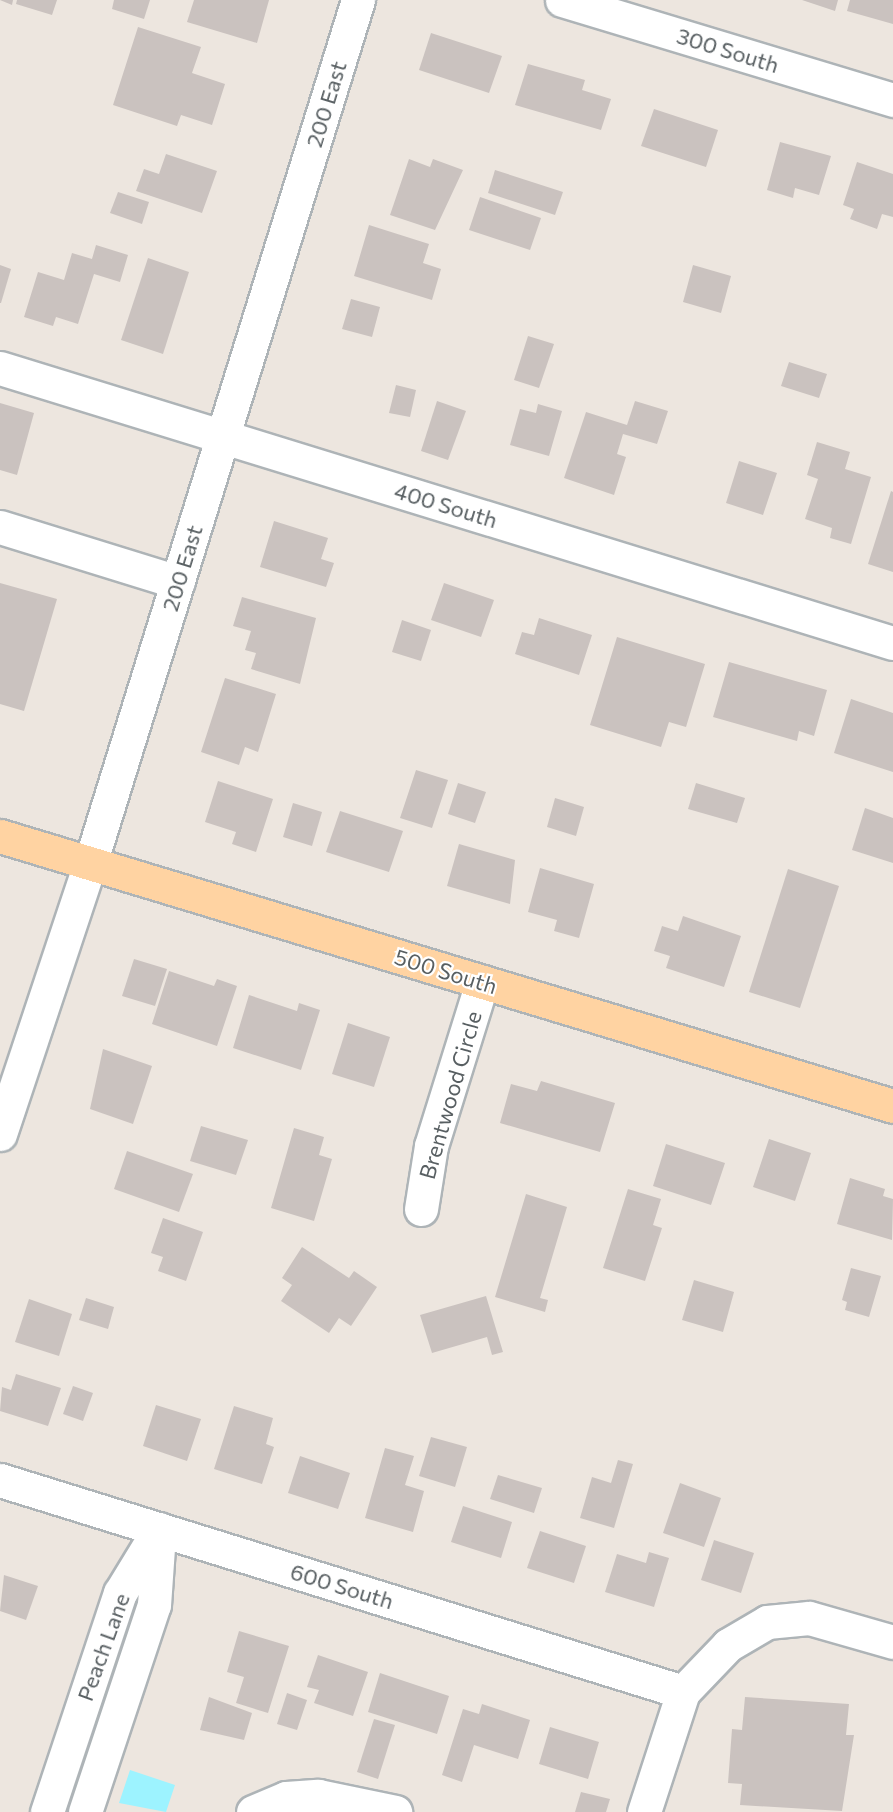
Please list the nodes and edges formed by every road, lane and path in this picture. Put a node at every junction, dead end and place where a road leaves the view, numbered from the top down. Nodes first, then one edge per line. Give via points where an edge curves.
1 (358, 0) edge
2 (562, 0) edge
3 (893, 100) edge
4 (0, 368) edge
5 (223, 437) junction
6 (0, 527) edge
7 (178, 582) junction
8 (893, 643) edge
9 (0, 837) edge
10 (90, 864) junction
11 (482, 982) junction
12 (893, 1106) edge
13 (0, 1134) edge
14 (421, 1209) dead end
15 (0, 1480) edge
16 (159, 1529) junction
17 (893, 1642) edge
18 (683, 1692) junction
19 (46, 1812) edge
20 (85, 1812) edge
21 (253, 1812) edge
22 (396, 1812) edge
23 (644, 1812) edge

1 - 5 street, 200 East
2 - 3 street, 300 South
4 - 5 street, 400 South
5 - 7 street, 200 East
5 - 8 street, 400 South
6 - 7 street
7 - 10 street, 200 East
9 - 10 main road, 500 South
10 - 11 main road, 500 South
10 - 13 street, 200 East
11 - 12 main road, 500 South
11 - 14 street, Brentwood Circle via 431,1146
15 - 16 street, 600 South
16 - 18 street, 600 South
16 - 19 street, Peach Lane via 120,1593
16 - 20 street, Peach Lane via 154,1605
17 - 18 street via 809,1618 767,1622 728,1645
18 - 23 street
21 - 22 street via 286,1798 318,1796

